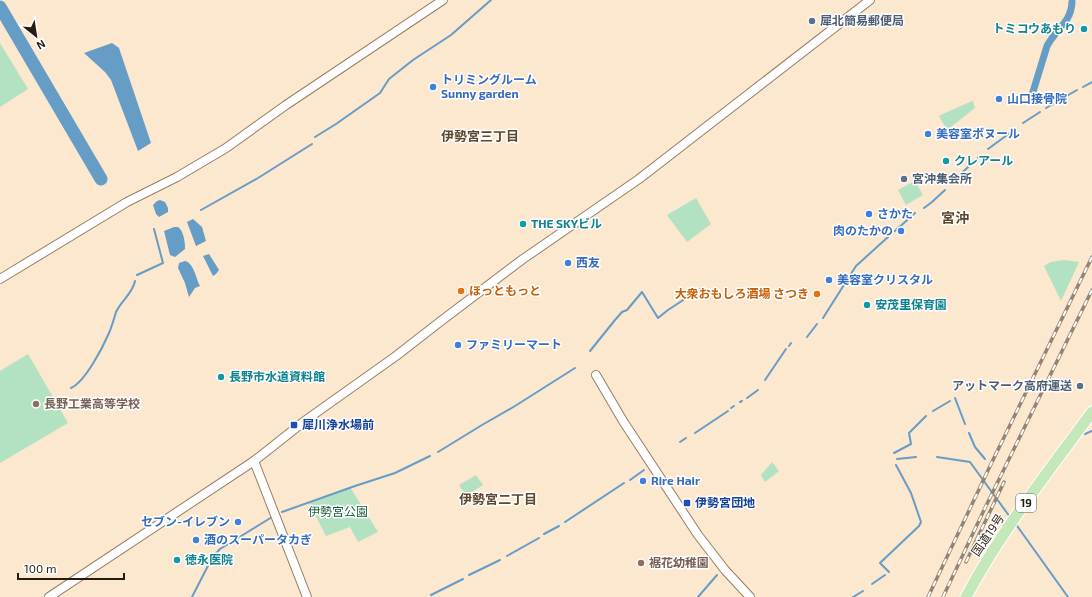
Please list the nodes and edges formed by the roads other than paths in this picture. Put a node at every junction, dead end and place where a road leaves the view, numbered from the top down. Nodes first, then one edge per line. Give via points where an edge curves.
1 (443, 0) edge
2 (870, 0) edge
3 (0, 279) edge
4 (596, 375) dead end
5 (1092, 412) edge
6 (254, 461) junction
7 (49, 597) edge
8 (307, 597) edge
9 (750, 597) edge
10 (966, 597) edge

1 - 3 street via 226,148 127,202
2 - 6 street via 639,179 523,259
4 - 9 street via 698,535
5 - 10 highway, 国道19号 / 19 via 999,541
6 - 7 street
6 - 8 street

